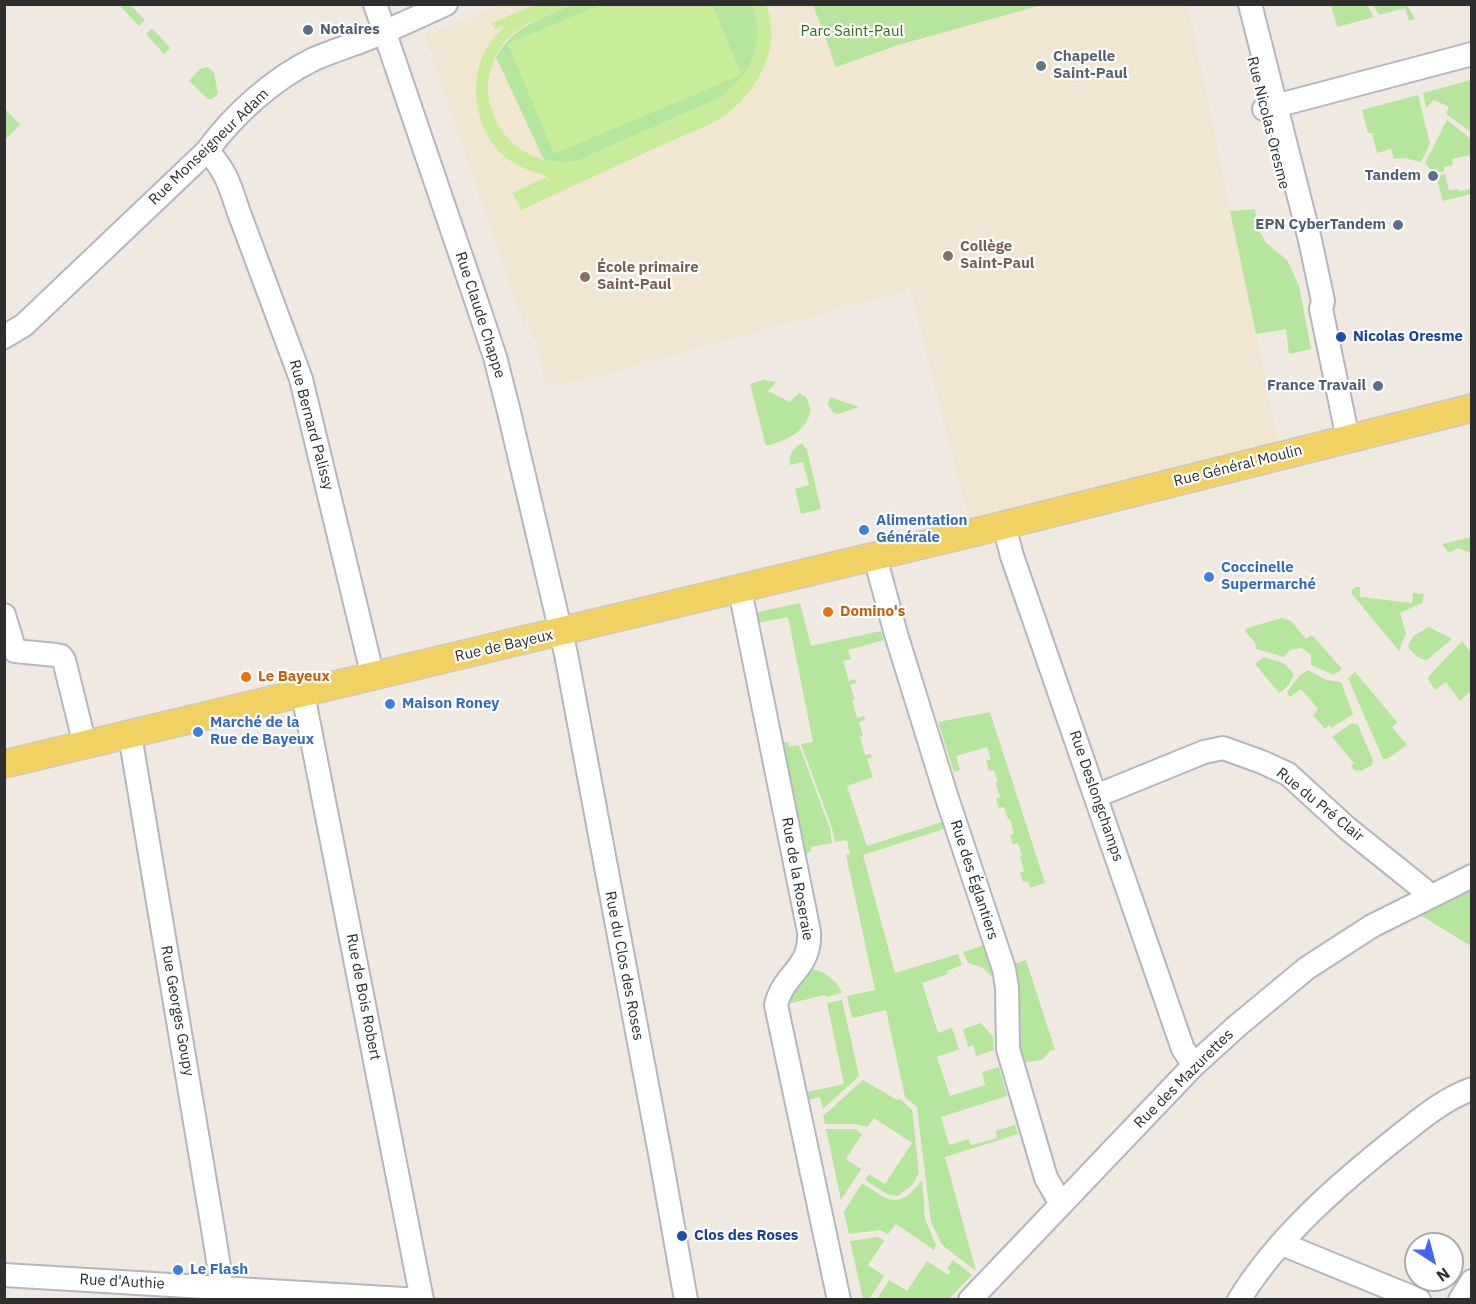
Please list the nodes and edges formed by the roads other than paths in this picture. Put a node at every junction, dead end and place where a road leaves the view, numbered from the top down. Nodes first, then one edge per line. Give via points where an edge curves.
1 (375, 4) edge
2 (446, 4) edge
3 (1237, 4) edge
4 (1250, 4) edge
5 (384, 32) junction
6 (1472, 54) edge
7 (1270, 108) junction
8 (207, 150) junction
9 (4, 337) edge
10 (1472, 408) edge
11 (1348, 439) junction
12 (1004, 525) junction
13 (874, 557) junction
14 (740, 590) junction
15 (4, 615) edge
16 (561, 633) junction
17 (373, 677) junction
18 (303, 694) junction
19 (130, 735) junction
20 (85, 746) junction
21 (4, 764) edge
22 (1096, 796) junction
23 (1472, 876) edge
24 (1429, 897) junction
25 (1194, 1065) junction
26 (1472, 1089) edge
27 (1061, 1204) junction
28 (1282, 1244) junction
29 (4, 1275) edge
30 (1472, 1281) edge
31 (219, 1294) edge
32 (421, 1299) edge
33 (686, 1299) edge
34 (839, 1299) edge
35 (970, 1299) edge
36 (1239, 1299) edge
37 (1419, 1299) edge
38 (1460, 1299) edge

1 - 5 street, Rue Claude Chappe
2 - 5 street, Rue Monseigneur Adam
3 - 7 street, Rue Nicolas Oresme
4 - 7 street, Rue Nicolas Oresme
5 - 8 street, Rue Monseigneur Adam via 293,71 242,111
5 - 16 street, Rue Claude Chappe via 495,357
6 - 7 street
7 - 11 street, Rue Nicolas Oresme via 1313,302 1322,309
8 - 9 street, Rue Monseigneur Adam via 24,325
8 - 17 street, Rue Bernard Palissy via 230,183 301,379
10 - 11 main road, Rue Général Moulin
11 - 12 main road, Rue Général Moulin
12 - 13 main road, Rue de Bayeux
12 - 22 street, Rue Deslongchamps
13 - 14 main road, Rue de Bayeux
13 - 27 street, Rue des Églantiers via 1004,969 1008,987 1008,1049 1046,1178
14 - 16 main road, Rue de Bayeux
14 - 34 street, Rue de la Roseraie via 809,932 807,957 783,987 776,1005
15 - 20 street via 15,651 56,655 64,660
16 - 17 main road, Rue de Bayeux
16 - 33 street, Rue du Clos des Roses
17 - 18 main road, Rue de Bayeux
18 - 19 main road, Rue de Bayeux
18 - 32 street, Rue de Bois Robert
19 - 20 main road, Rue de Bayeux
19 - 31 street, Rue Georges Goupy via 198,1132 220,1274
20 - 21 main road, Rue de Bayeux
22 - 24 street, Rue du Pré Clair via 1223,748 1288,774
22 - 25 street, Rue Deslongchamps via 1183,1049
23 - 24 street, Rue des Mazurettes
24 - 25 street, Rue des Mazurettes via 1372,926 1307,968
25 - 27 street, Rue des Mazurettes
26 - 28 street via 1436,1107 1354,1171
27 - 35 street, Rue des Mazurettes
28 - 36 street
28 - 37 street
29 - 31 street, Rue d'Authie
30 - 38 street
31 - 32 street, Rue d'Authie

